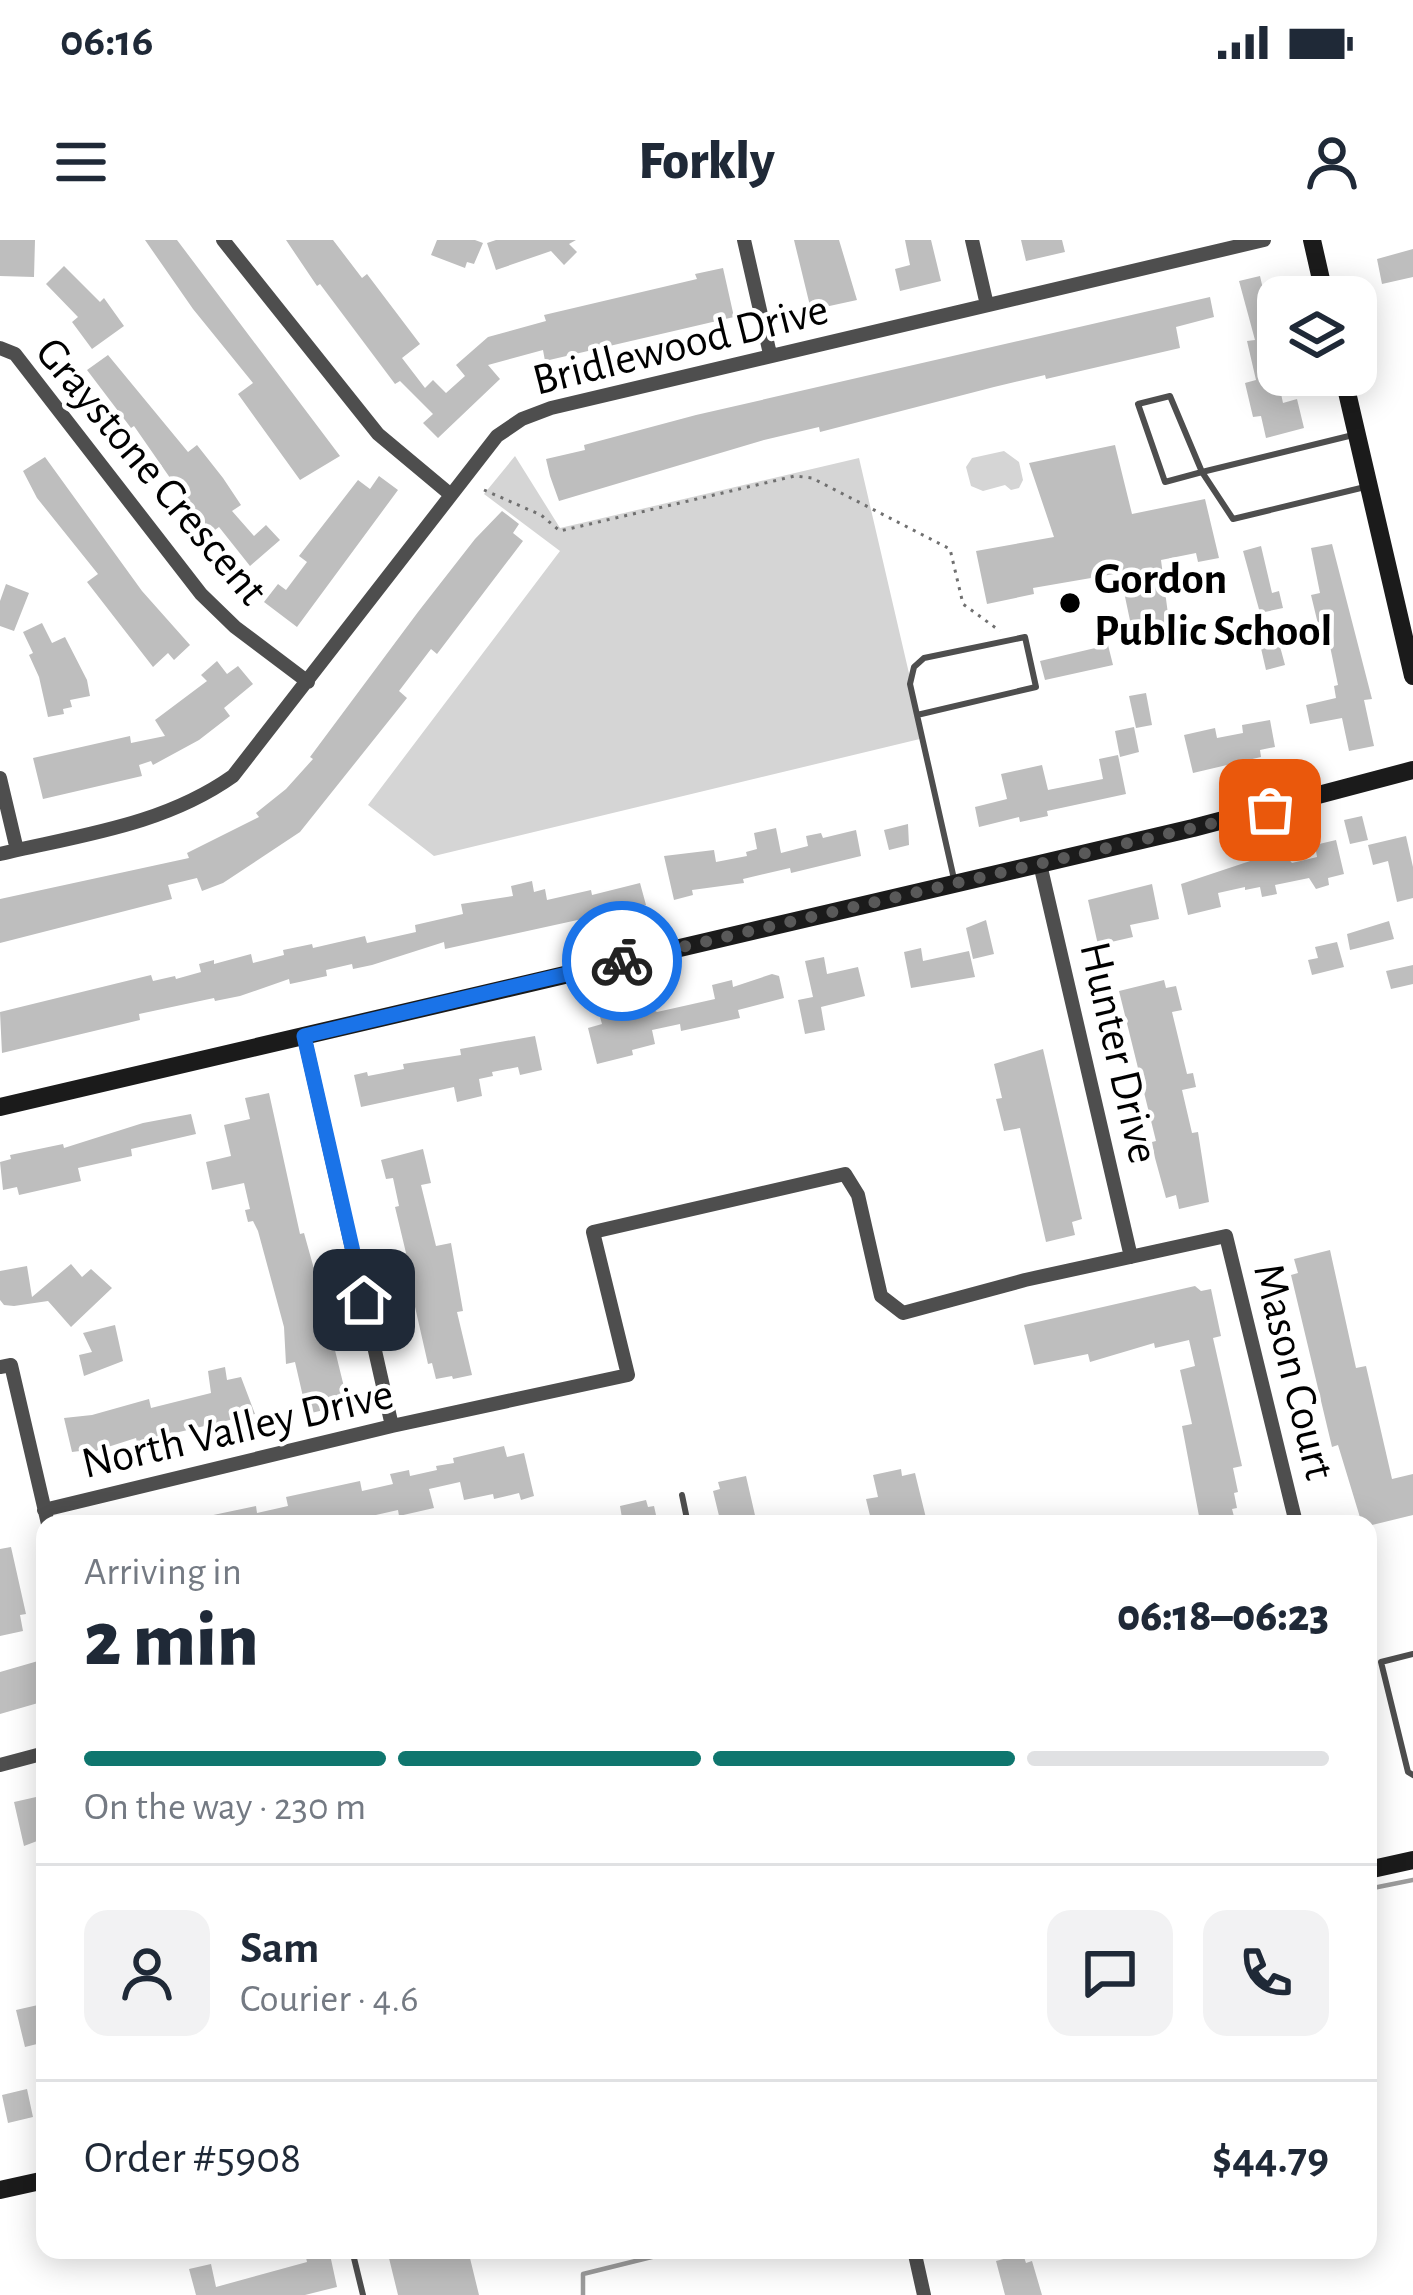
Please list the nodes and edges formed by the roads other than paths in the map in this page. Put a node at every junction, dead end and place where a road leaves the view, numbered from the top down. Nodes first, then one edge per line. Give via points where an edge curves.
1 (223, 240) edge
2 (744, 240) edge
3 (972, 240) edge
4 (1264, 240) edge
5 (1312, 240) edge
6 (1320, 276) edge
7 (987, 305) junction
8 (0, 348) edge
9 (770, 353) junction
10 (1348, 396) edge
11 (1357, 435) junction
12 (1202, 472) junction
13 (1369, 486) junction
14 (451, 495) junction
15 (1413, 676) edge
16 (308, 682) junction
17 (917, 715) junction
18 (1413, 770) edge
19 (0, 778) edge
20 (17, 850) junction
21 (0, 854) edge
22 (1040, 864) junction
23 (955, 883) junction
24 (304, 1036) junction
25 (0, 1107) edge
26 (1226, 1236) joint
27 (1131, 1257) junction
28 (0, 1367) edge
29 (392, 1426) junction
30 (682, 1495) dead end
31 (46, 1515) edge
32 (54, 1515) edge
33 (686, 1515) edge
34 (1294, 1515) edge
35 (1413, 1654) edge
36 (36, 1755) edge
37 (0, 1765) edge
38 (1413, 1775) edge
39 (1413, 1860) edge
40 (1377, 1868) edge
41 (36, 2182) edge
42 (0, 2190) edge
43 (354, 2259) edge
44 (916, 2259) edge
45 (363, 2295) edge
46 (924, 2295) edge

1 - 14 street via 378,434
2 - 9 street
3 - 7 street
4 - 7 street, Bridlewood Drive
5 - 6 street
7 - 9 street, Bridlewood Drive
8 - 16 street, Graystone Crescent via 15,354 201,594
9 - 14 street, Bridlewood Drive via 537,413 497,436
10 - 11 street
11 - 12 lane
11 - 13 street
12 - 12 lane via 1170,396 1138,404 1165,482
12 - 13 lane via 1233,519
13 - 15 street
14 - 16 street, Bridlewood Drive
16 - 20 street, Bridlewood Drive via 233,776 200,798 157,817
17 - 17 lane via 910,684 924,658 1025,637 1036,687
17 - 23 lane
18 - 22 street
19 - 20 street
20 - 21 street, Bridlewood Drive
22 - 23 street
22 - 27 street, Hunter Drive
23 - 24 street
24 - 25 street
24 - 29 street
26 - 27 street, North Valley Drive
26 - 34 street, Mason Court
27 - 29 street, North Valley Drive via 903,1313 881,1296 858,1196 844,1174 592,1232 628,1375
28 - 31 street via 11,1365
29 - 32 street, North Valley Drive
30 - 33 lane
35 - 38 lane via 1382,1662
36 - 37 street
39 - 40 street
41 - 42 street
43 - 45 lane
44 - 46 street

